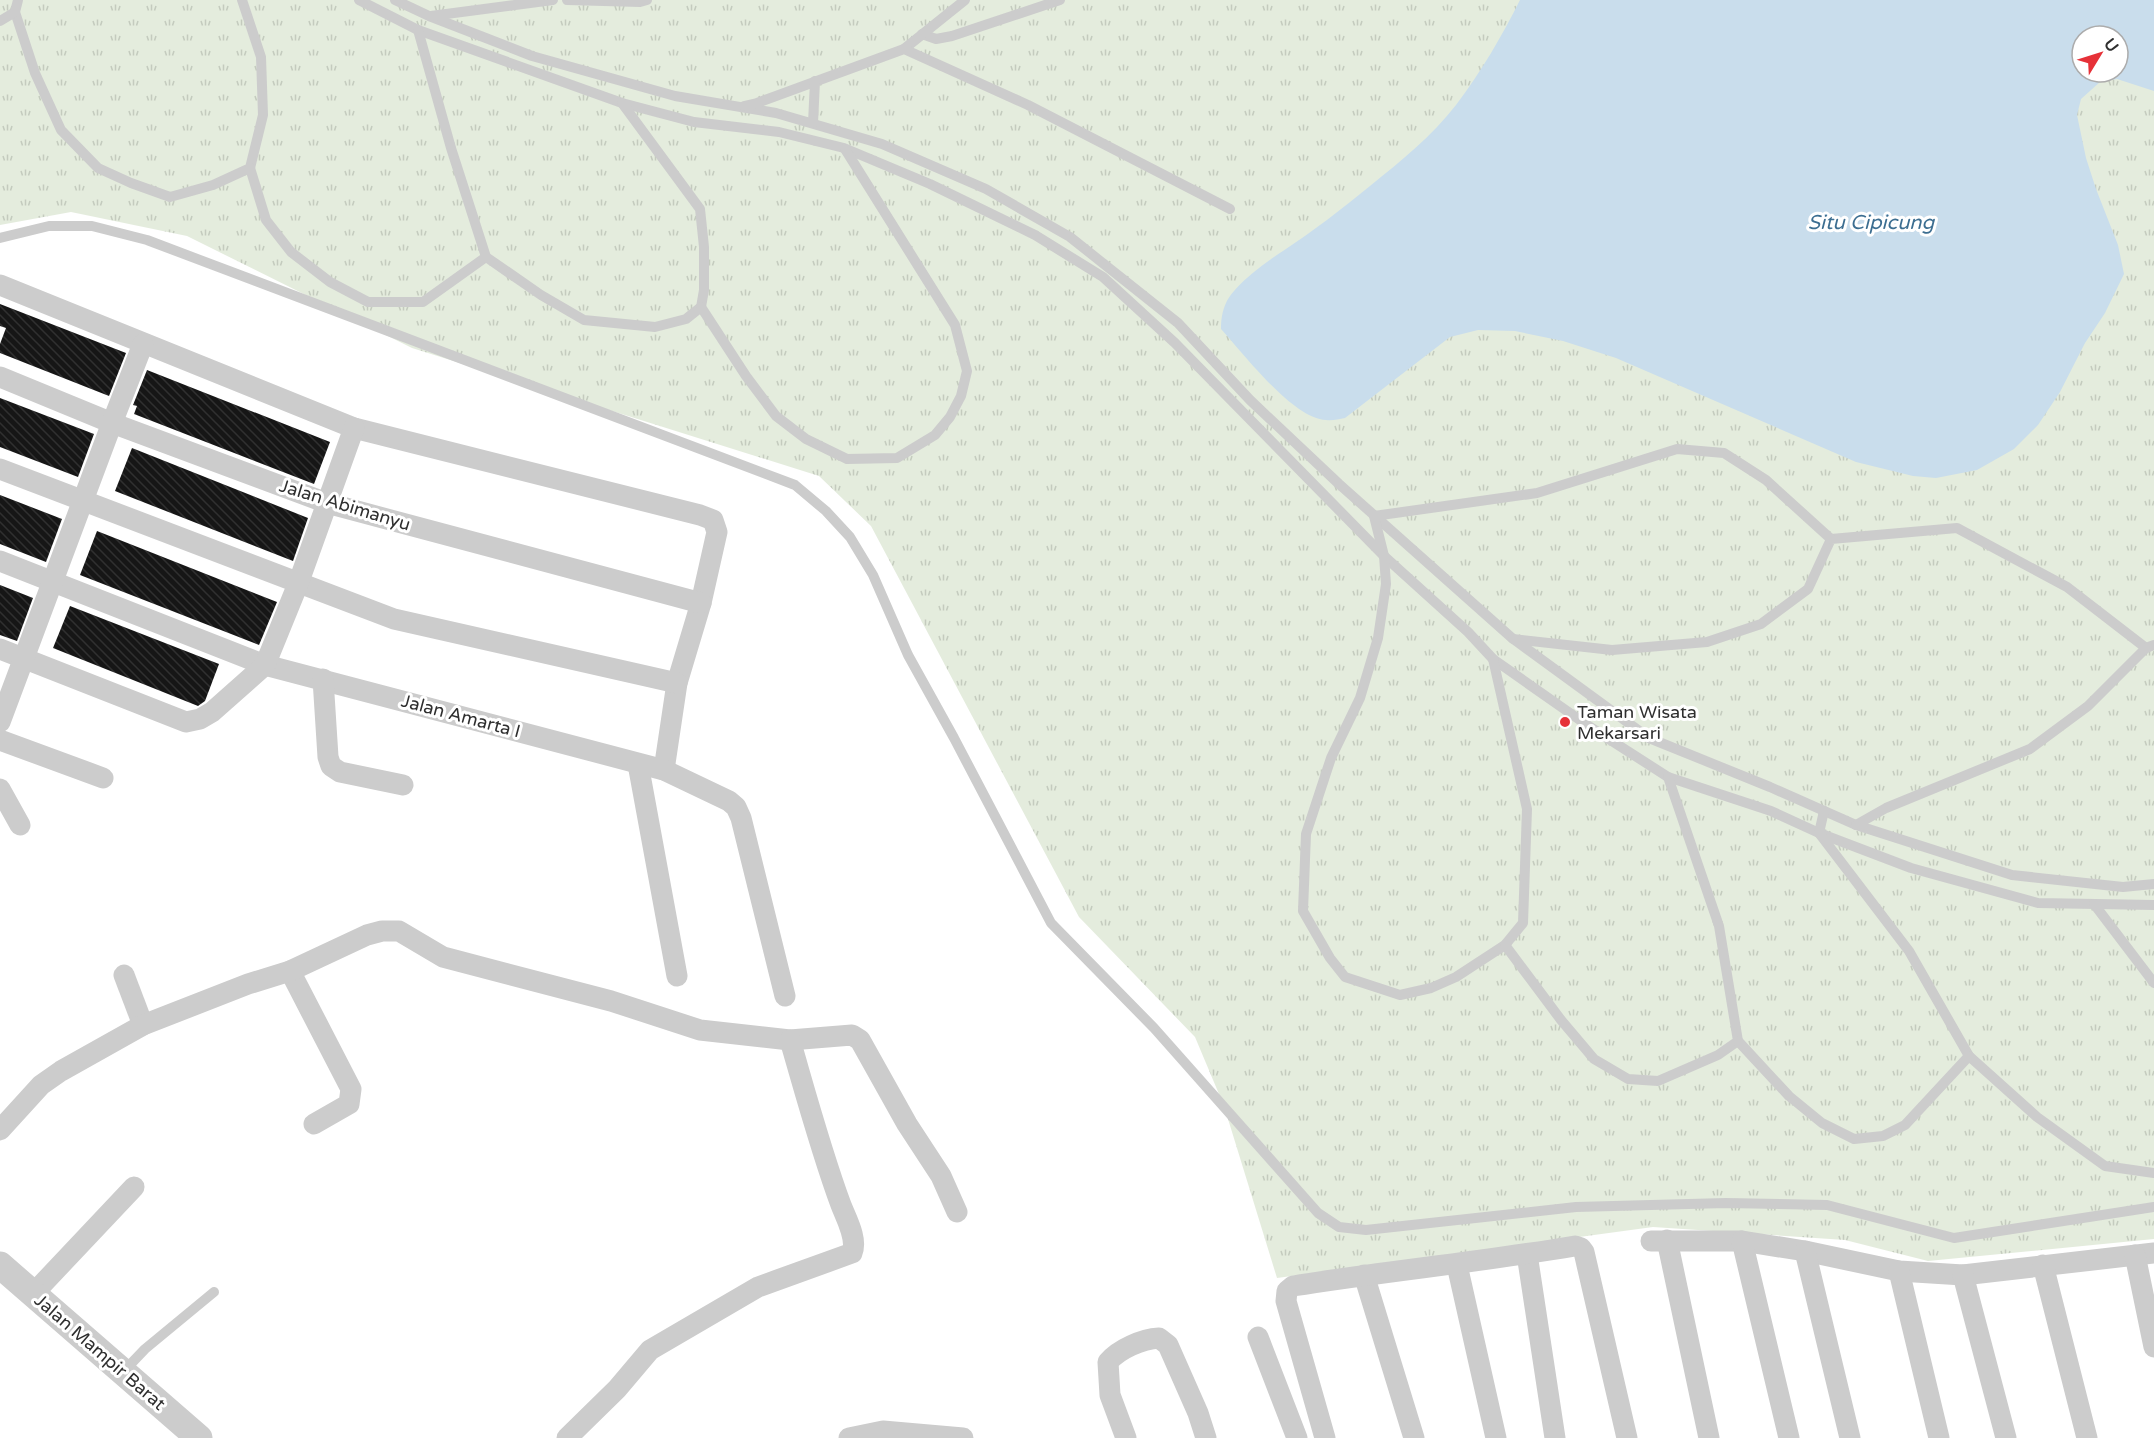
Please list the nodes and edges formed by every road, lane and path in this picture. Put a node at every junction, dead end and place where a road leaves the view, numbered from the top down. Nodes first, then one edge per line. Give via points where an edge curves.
1 (18, 0) edge
2 (242, 0) edge
3 (359, 0) edge
4 (395, 0) edge
5 (553, 0) edge
6 (567, 0) edge
7 (646, 0) edge
8 (965, 0) edge
9 (1060, 0) edge
10 (15, 12) junction
11 (429, 16) junction
12 (0, 21) edge
13 (418, 30) junction
14 (922, 34) junction
15 (904, 49) junction
16 (815, 81) junction
17 (622, 103) junction
18 (739, 107) junction
19 (813, 123) junction
20 (844, 148) junction
21 (250, 168) junction
22 (1230, 209) dead end
23 (0, 238) edge
24 (486, 257) junction
25 (0, 285) edge
26 (701, 307) junction
27 (143, 344) junction
28 (0, 377) edge
29 (112, 423) junction
30 (354, 428) junction
31 (0, 469) edge
32 (82, 501) junction
33 (327, 503) junction
34 (1374, 516) junction
35 (1831, 539) junction
36 (1384, 556) junction
37 (0, 561) edge
38 (53, 581) junction
39 (298, 584) junction
40 (701, 603) junction
41 (1512, 638) junction
42 (2150, 647) edge
43 (0, 649) edge
44 (24, 658) junction
45 (1493, 659) junction
46 (265, 665) junction
47 (323, 679) junction
48 (676, 683) junction
49 (0, 722) edge
50 (0, 740) edge
51 (638, 764) junction
52 (664, 770) junction
53 (1668, 777) junction
54 (103, 778) dead end
55 (403, 785) dead end
56 (0, 789) edge
57 (1824, 811) junction
58 (20, 825) dead end
59 (1856, 825) junction
60 (1819, 833) junction
61 (2154, 884) edge
62 (2094, 904) junction
63 (2154, 905) edge
64 (1505, 945) junction
65 (290, 971) junction
66 (124, 975) dead end
67 (677, 976) dead end
68 (2154, 983) edge
69 (785, 996) dead end
70 (143, 1025) junction
71 (790, 1040) junction
72 (1738, 1041) junction
73 (1968, 1056) junction
74 (314, 1124) dead end
75 (0, 1130) edge
76 (2154, 1173) edge
77 (135, 1188) dead end
78 (2154, 1207) edge
79 (957, 1212) dead end
80 (1742, 1241) junction
81 (1805, 1251) junction
82 (1527, 1254) junction
83 (2145, 1254) edge
84 (1457, 1264) junction
85 (0, 1265) edge
86 (2043, 1265) junction
87 (1899, 1271) junction
88 (1364, 1275) junction
89 (1963, 1275) junction
90 (214, 1292) dead end
91 (33, 1294) junction
92 (1258, 1337) dead end
93 (2154, 1347) edge
94 (123, 1372) junction
95 (884, 1435) edge
96 (199, 1438) edge
97 (567, 1438) edge
98 (849, 1438) edge
99 (963, 1438) edge
100 (1126, 1438) edge
101 (1206, 1438) edge
102 (1296, 1438) edge
103 (1325, 1438) edge
104 (1414, 1438) edge
105 (1496, 1438) edge
106 (1555, 1438) edge
107 (1627, 1438) edge
108 (1709, 1438) edge
109 (1790, 1438) edge
110 (1850, 1438) edge
111 (1939, 1438) edge
112 (2006, 1438) edge
113 (2087, 1438) edge

1 - 10 lane
2 - 21 lane via 261,57 263,115
3 - 13 lane
4 - 11 lane
5 - 11 lane
6 - 7 lane
8 - 14 lane
9 - 14 lane via 952,36 936,39
10 - 12 lane
10 - 21 lane via 35,73 61,129 98,168 170,197 213,185
11 - 18 lane via 532,56 675,96
13 - 17 lane
13 - 24 lane
14 - 15 lane
15 - 16 lane
15 - 22 lane via 1028,105
16 - 18 lane
16 - 19 lane
17 - 20 lane via 694,122 779,132
17 - 26 lane via 700,208 704,247
18 - 19 lane
19 - 34 lane via 882,144 986,189 1070,237 1178,323 1250,400
20 - 26 lane via 955,325 963,350 967,371 961,396 935,435 897,458 847,459 806,438 776,416
20 - 36 lane via 1035,235 1103,277 1175,343
21 - 24 lane via 267,220 291,252 330,282 368,302 423,302
23 - 78 lane via 49,226 92,226 147,240 795,485 850,537 873,575 908,655 1051,923 1154,1028 1318,1213 1339,1227 1366,1230 1576,1207 1737,1203 1827,1205 1954,1238
24 - 26 lane via 584,320 655,327 686,319
25 - 27 street
27 - 29 street
27 - 30 street
28 - 29 street, Jalan Abimanyu
29 - 32 street
29 - 33 street, Jalan Abimanyu
30 - 33 street
30 - 40 street via 713,520 717,532
31 - 32 street
32 - 38 street
32 - 39 street
33 - 39 street
33 - 40 street, Jalan Abimanyu
34 - 35 lane via 1537,493 1677,449 1724,453 1766,480
34 - 36 lane
34 - 41 lane
35 - 41 lane via 1808,589 1761,624 1707,642 1612,650
35 - 42 lane via 1957,528 2067,587
36 - 45 lane
36 - 64 lane via 1386,585 1378,638 1360,698 1330,758 1306,834 1303,910 1345,977 1400,994 1431,988
37 - 38 street, Jalan Amarta I
38 - 44 street
38 - 46 street, Jalan Amarta I
39 - 46 street
39 - 48 street via 394,619
40 - 48 street
41 - 57 lane via 1648,738
42 - 59 lane via 2088,705 2030,750 1886,808
43 - 44 street
44 - 46 street via 186,722 212,712
44 - 49 street
45 - 53 lane
45 - 64 lane via 1527,809 1523,922
46 - 47 street, Jalan Amarta I
47 - 51 street, Jalan Amarta I
47 - 55 street via 331,766 340,772
48 - 52 street
50 - 54 street
51 - 52 street, Jalan Amarta I
51 - 67 street
52 - 69 street, Jalan Amarta I via 736,807
53 - 60 lane via 1771,811
53 - 72 lane via 1719,926
56 - 58 street
57 - 59 lane
57 - 60 lane
59 - 61 lane via 2012,875 2123,886
60 - 62 lane via 1911,868 2038,903
60 - 73 lane via 1909,951
62 - 63 lane
62 - 68 lane
64 - 72 lane via 1594,1059 1628,1079 1658,1081 1718,1055
65 - 70 street
65 - 71 street via 367,935 399,931 443,957 611,1000 700,1030
65 - 74 street via 351,1089 349,1104
66 - 70 street
70 - 75 street via 41,1085
71 - 79 street via 840,1035 860,1040 941,1176
71 - 97 street via 825,1162 848,1222 855,1247 852,1253 758,1287 650,1350
72 - 73 lane via 1797,1103 1822,1123 1854,1139 1883,1136 1905,1125
73 - 76 lane via 2037,1117 2105,1166
77 - 91 street
80 - 81 street
80 - 108 street via 1659,1240
80 - 109 street
81 - 87 street
81 - 110 street
82 - 84 street
82 - 106 street
82 - 107 street via 1575,1246 1584,1252
83 - 86 street
83 - 93 street
84 - 88 street
84 - 105 street
85 - 91 street, Jalan Mampir Barat
86 - 89 street
86 - 113 street
87 - 89 street
87 - 111 street
88 - 103 street via 1293,1286 1287,1291 1286,1301
88 - 104 street
89 - 112 street
90 - 94 lane
91 - 94 street, Jalan Mampir Barat
92 - 102 street
94 - 96 street, Jalan Mampir Barat
95 - 98 street
95 - 99 street
100 - 101 street via 1110,1395 1108,1362 1131,1347 1159,1338 1168,1345

